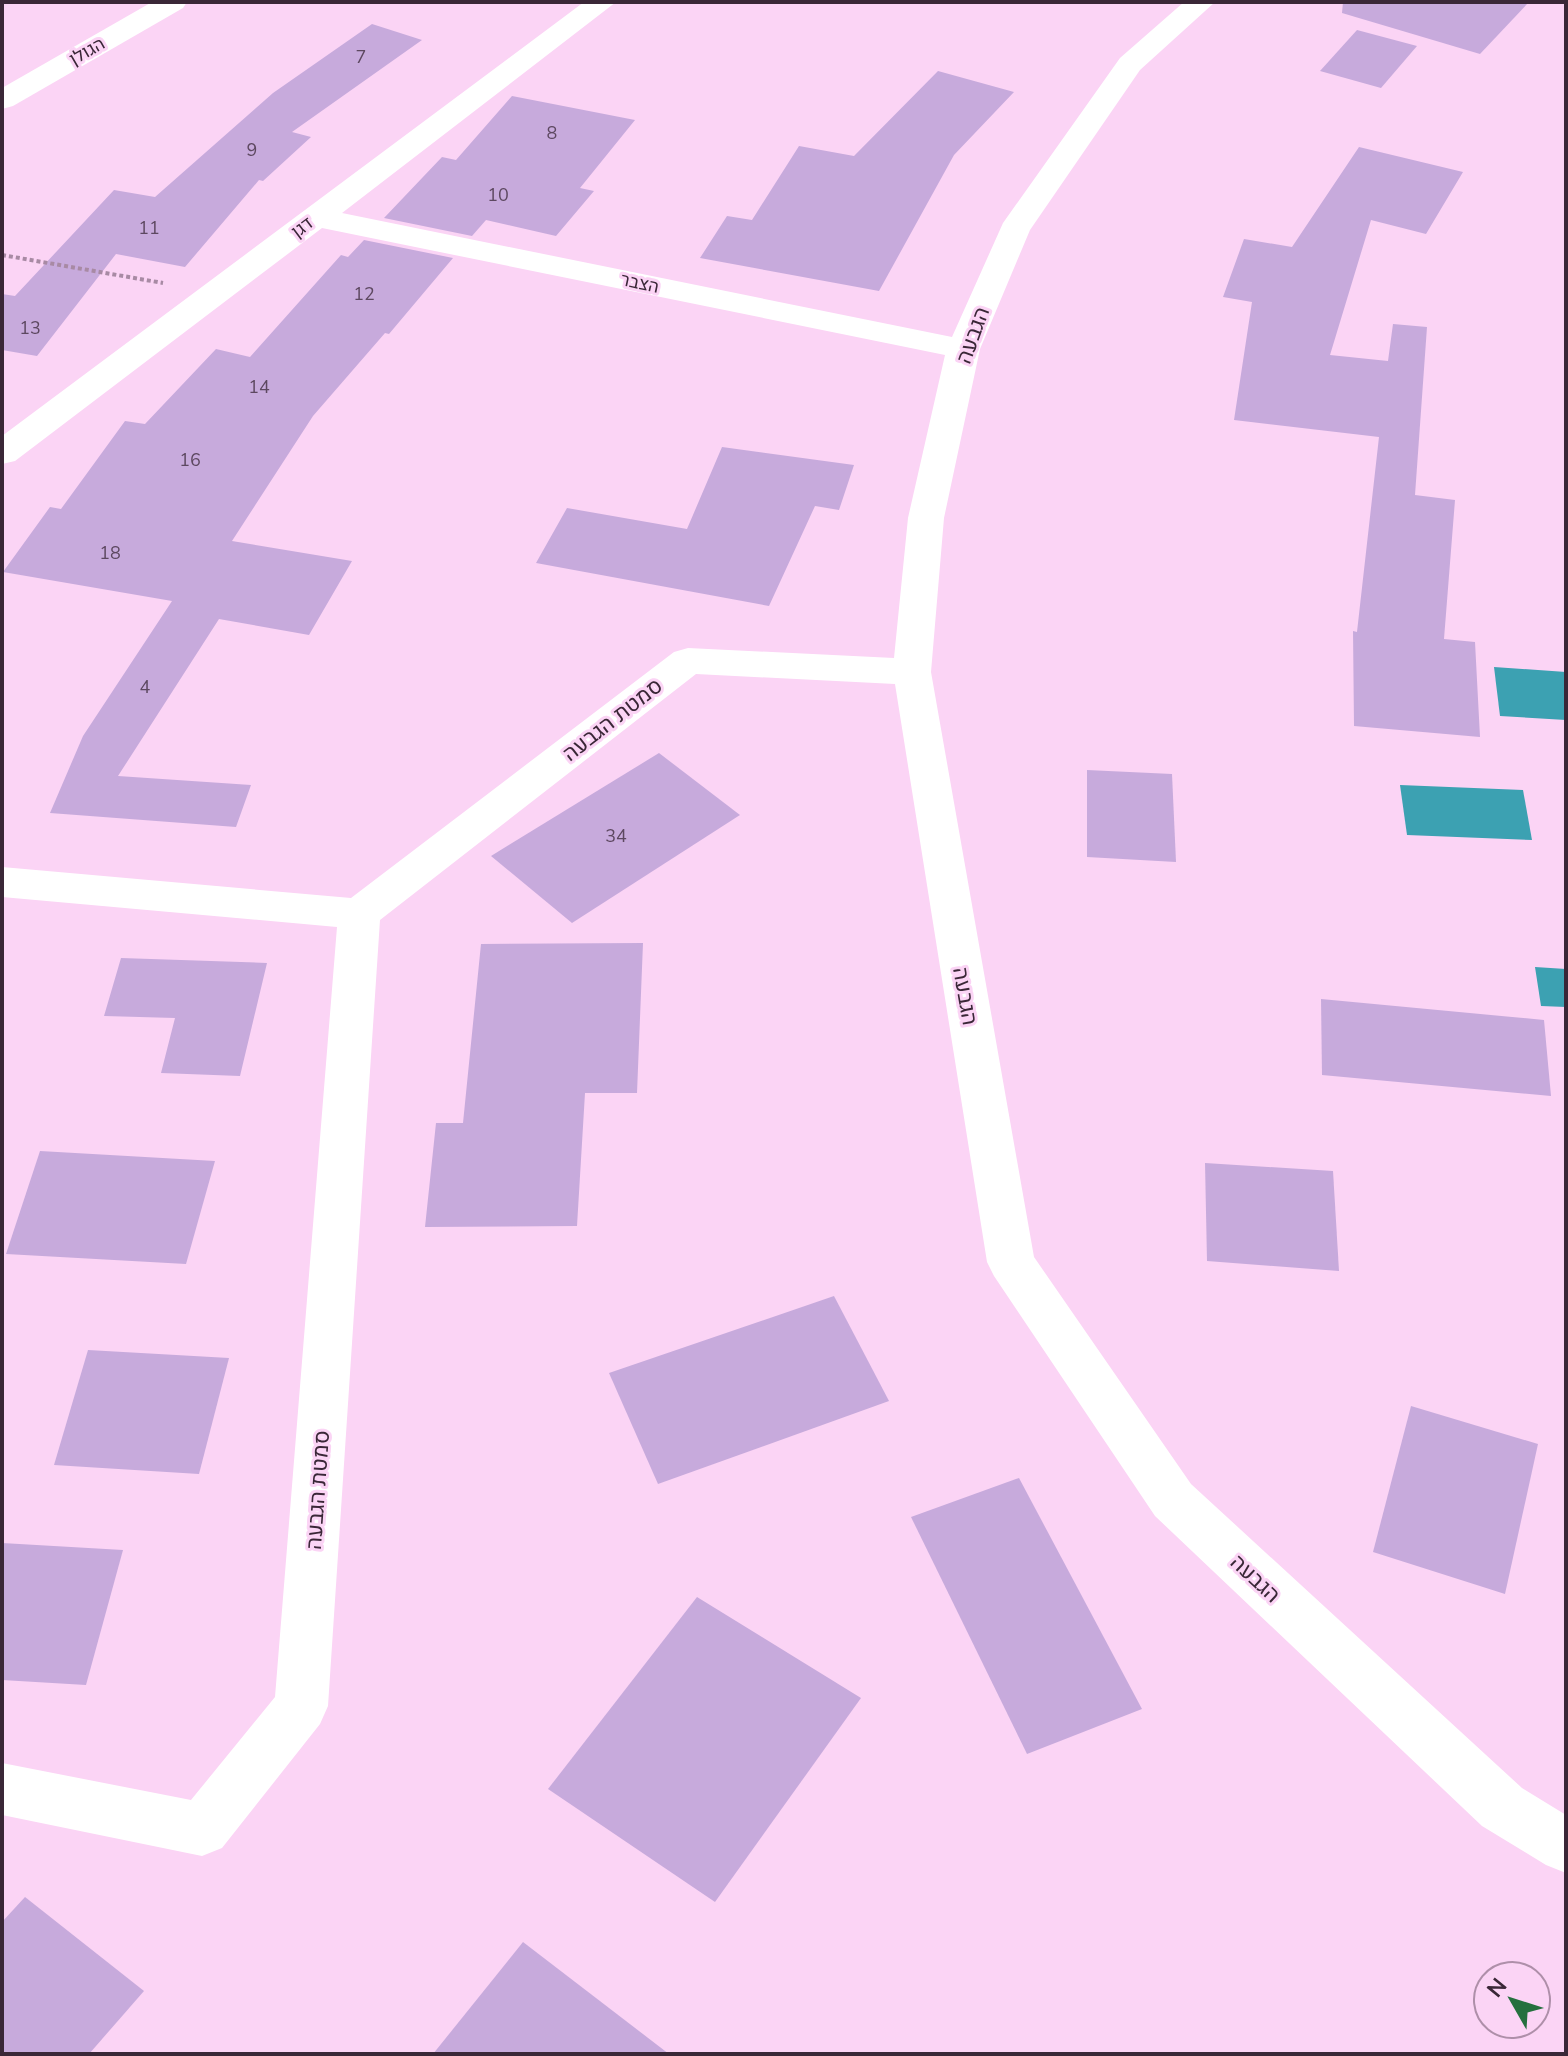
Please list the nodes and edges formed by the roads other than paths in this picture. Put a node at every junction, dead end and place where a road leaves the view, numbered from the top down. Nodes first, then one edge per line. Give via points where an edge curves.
1 (173, 2) edge
2 (602, 2) edge
3 (1201, 2) edge
4 (2, 100) edge
5 (316, 217) junction
6 (963, 349) junction
7 (2, 453) edge
8 (912, 672) junction
9 (2, 882) edge
10 (359, 914) junction
11 (2, 1789) edge
12 (1566, 1846) edge

1 - 4 street, הגולן
2 - 5 street, דגן
3 - 6 street, הגבעה via 1130,64 1014,230
5 - 6 street, הצבר
5 - 7 street, דגן
6 - 8 street, הגבעה via 926,518
8 - 10 street, סמטת הגבעה via 688,661
8 - 12 street, הגבעה via 1011,1262 1173,1500 1502,1807
9 - 10 street
10 - 11 street, סמטת הגבעה via 301,1706 202,1829

